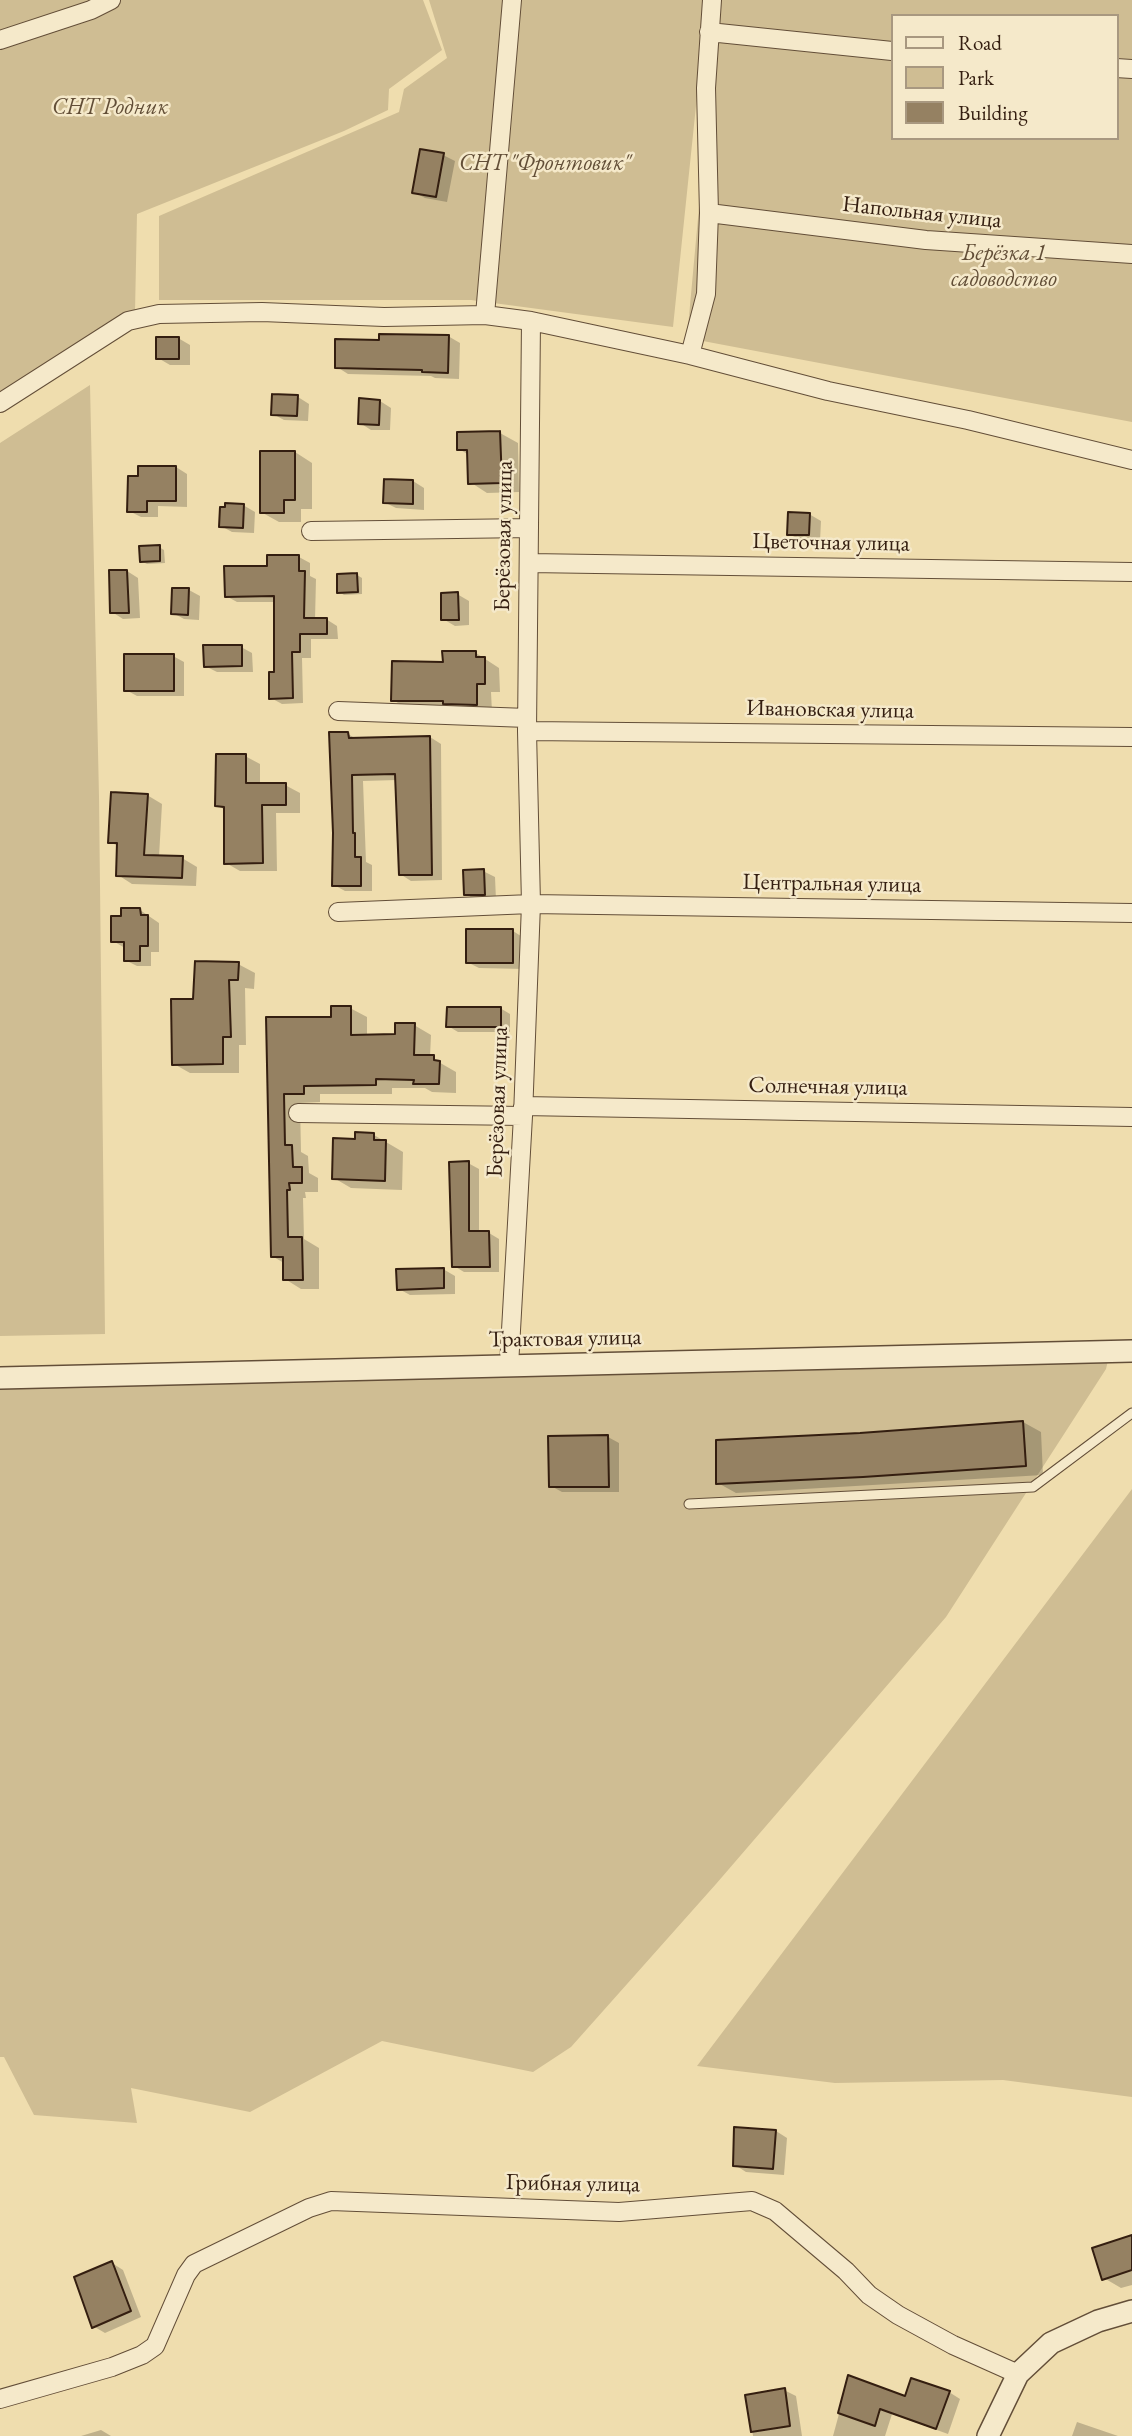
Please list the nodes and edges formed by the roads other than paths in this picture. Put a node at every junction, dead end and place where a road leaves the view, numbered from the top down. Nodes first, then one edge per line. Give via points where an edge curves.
1 (111, 0) edge
2 (512, 0) edge
3 (712, 0) edge
4 (709, 32) junction
5 (0, 40) edge
6 (890, 51) edge
7 (709, 212) junction
8 (1132, 254) edge
9 (485, 314) junction
10 (531, 321) junction
11 (690, 355) junction
12 (0, 403) edge
13 (1132, 460) edge
14 (529, 528) junction
15 (311, 531) dead end
16 (529, 563) junction
17 (1132, 572) edge
18 (338, 711) dead end
19 (527, 725) junction
20 (1132, 737) edge
21 (531, 904) junction
22 (338, 912) dead end
23 (1132, 913) edge
24 (523, 1111) junction
25 (298, 1113) dead end
26 (1132, 1117) edge
27 (1132, 1351) edge
28 (509, 1366) junction
29 (0, 1378) edge
30 (1132, 1413) edge
31 (689, 1504) dead end
32 (1132, 2312) edge
33 (1018, 2374) junction
34 (0, 2399) edge
35 (988, 2436) edge

1 - 5 street
2 - 9 street
3 - 4 street
4 - 6 street
4 - 7 street
7 - 8 street, Напольная улица via 926,240
7 - 11 street via 706,294
9 - 10 street
9 - 12 street via 159,314 128,321
10 - 11 street
10 - 14 street, Берёзовая улица
11 - 13 street
14 - 15 street
14 - 16 street, Берёзовая улица
16 - 17 street, Цветочная улица
16 - 19 street, Берёзовая улица
18 - 19 street, Ивановская улица
19 - 20 street, Ивановская улица
19 - 21 street, Берёзовая улица
21 - 22 street, Центральная улица
21 - 23 street, Центральная улица
21 - 24 street, Берёзовая улица
24 - 25 street, Солнечная улица
24 - 26 street, Солнечная улица
24 - 28 street, Берёзовая улица
27 - 28 street, Трактовая улица
28 - 29 street, Трактовая улица
30 - 31 lane via 1033,1487
32 - 33 street via 1098,2320 1051,2343
33 - 34 street, Грибная улица via 898,2315 775,2211 752,2201 619,2213 331,2201 194,2264 155,2346 142,2355
33 - 35 street

